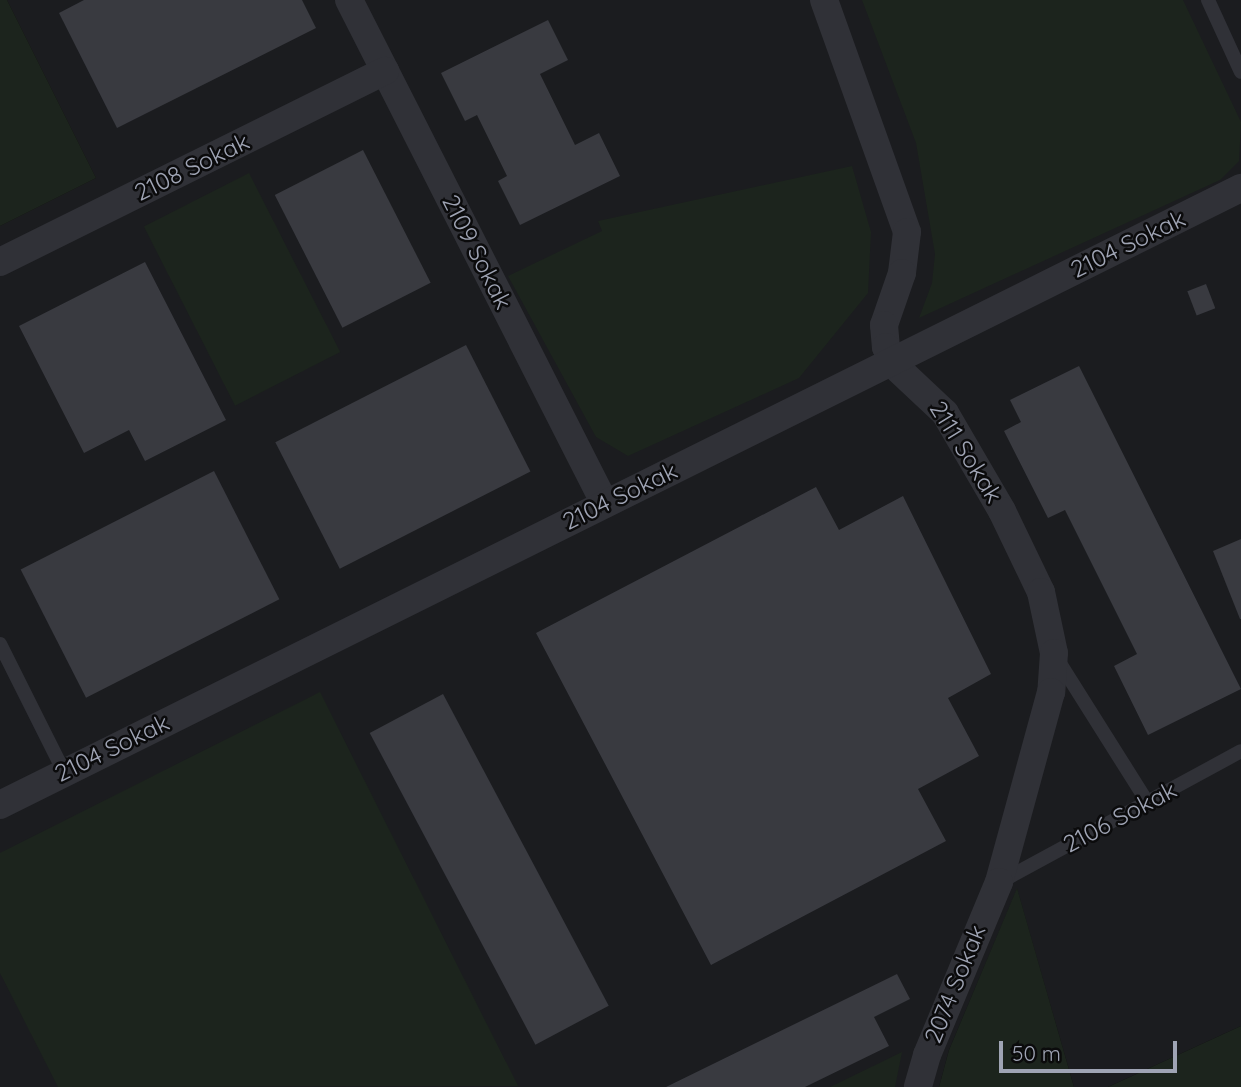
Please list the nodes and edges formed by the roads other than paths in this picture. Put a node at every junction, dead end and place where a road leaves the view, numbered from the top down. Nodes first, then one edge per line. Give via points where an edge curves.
1 (349, 0) edge
2 (824, 0) edge
3 (1208, 0) edge
4 (385, 71) junction
5 (1241, 72) edge
6 (1241, 188) edge
7 (0, 262) edge
8 (893, 361) junction
9 (605, 504) junction
10 (0, 644) edge
11 (1054, 653) junction
12 (1241, 751) edge
13 (64, 772) junction
14 (1148, 803) junction
15 (0, 805) edge
16 (999, 882) junction
17 (918, 1087) edge

1 - 4 street, 2109 Sokak
2 - 8 street via 906,225 902,273 884,325
3 - 5 lane
4 - 7 street, 2108 Sokak
4 - 9 street, 2109 Sokak
6 - 8 street, 2104 Sokak
8 - 9 street, 2104 Sokak
8 - 11 street, 2111 Sokak via 945,413 1003,511 1041,592
9 - 13 street, 2104 Sokak
10 - 13 lane
11 - 14 lane
11 - 16 street, 2111 Sokak via 1051,692
12 - 14 lane, 2106 Sokak
13 - 15 street, 2104 Sokak
14 - 16 lane, 2106 Sokak
16 - 17 street, 2074 Sokak via 926,1055

